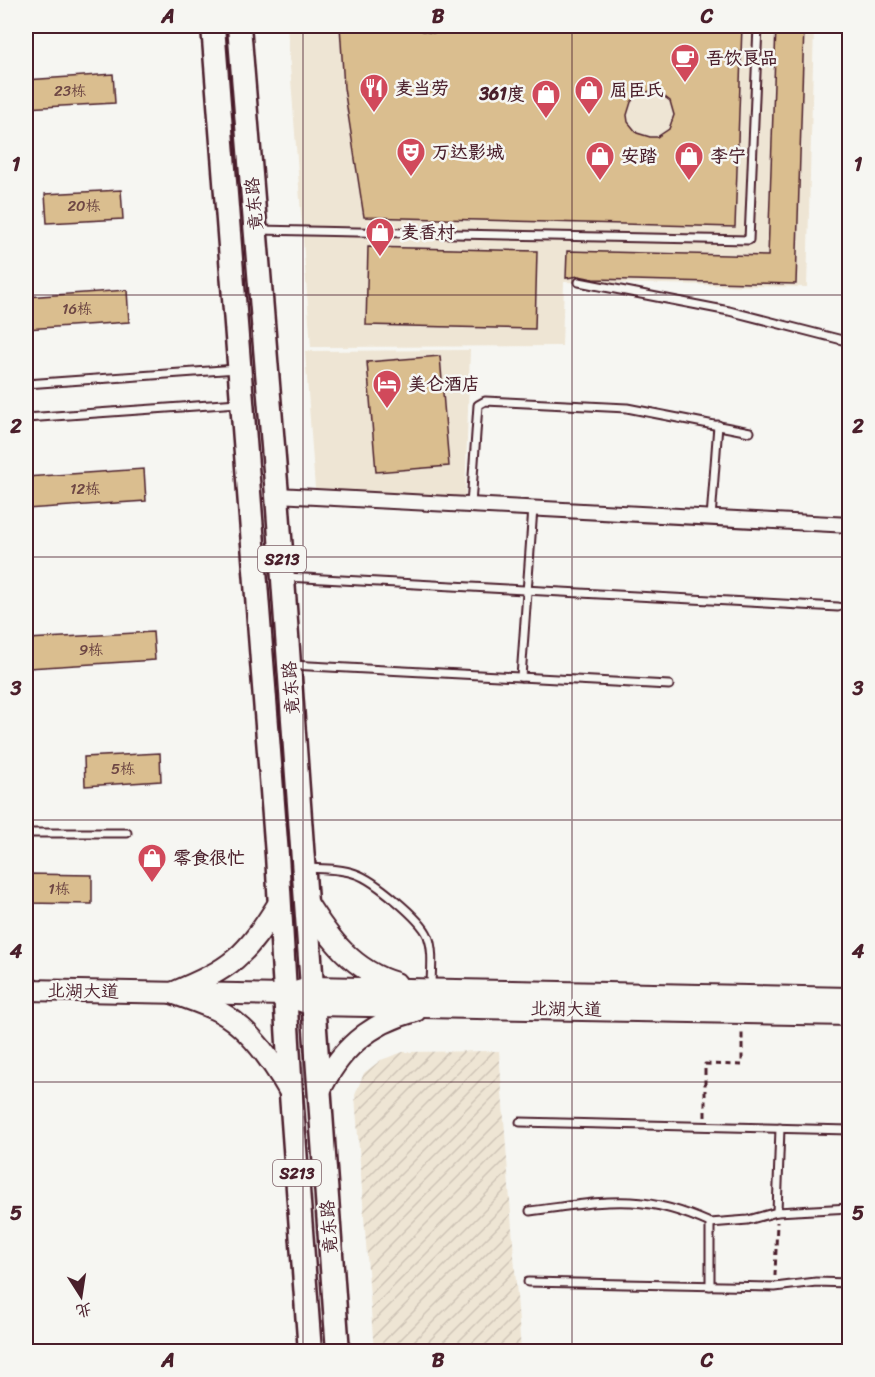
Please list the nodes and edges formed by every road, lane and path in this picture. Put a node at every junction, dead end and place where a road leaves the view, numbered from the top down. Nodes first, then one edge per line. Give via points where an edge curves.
1 (213, 26) edge
2 (239, 26) edge
3 (758, 26) edge
4 (256, 230) junction
5 (579, 282) dead end
6 (849, 342) edge
7 (239, 368) junction
8 (26, 384) edge
9 (242, 403) junction
10 (26, 418) edge
11 (718, 425) junction
12 (750, 432) dead end
13 (277, 495) junction
14 (471, 505) junction
15 (533, 508) junction
16 (711, 518) junction
17 (849, 525) edge
18 (283, 576) junction
19 (527, 590) junction
20 (837, 607) dead end
21 (289, 665) junction
22 (521, 677) junction
23 (669, 685) dead end
24 (26, 832) edge
25 (127, 833) dead end
26 (304, 868) junction
27 (280, 901) junction
28 (306, 901) junction
29 (26, 990) edge
30 (172, 993) junction
31 (285, 995) junction
32 (312, 996) junction
33 (431, 998) junction
34 (849, 998) edge
35 (742, 1013) junction
36 (849, 1015) edge
37 (319, 1093) junction
38 (291, 1094) junction
39 (520, 1122) dead end
40 (705, 1125) junction
41 (780, 1128) junction
42 (849, 1130) edge
43 (849, 1208) edge
44 (530, 1211) dead end
45 (777, 1212) junction
46 (710, 1223) junction
47 (528, 1282) dead end
48 (849, 1283) edge
49 (710, 1286) junction
50 (775, 1287) junction
51 (310, 1352) edge
52 (338, 1352) edge

1 - 7 main road, 竟东路 / S213
2 - 4 main road, 竟东路 / S213
3 - 4 lane via 749,240
4 - 13 main road, 竟东路 / S213
5 - 6 lane via 729,311
7 - 8 lane
7 - 9 main road, 竟东路 / S213
9 - 10 lane
9 - 27 main road, 竟东路 / S213
11 - 12 lane
11 - 14 lane via 627,408 485,401 478,405
11 - 16 lane
13 - 14 street
13 - 18 main road, 竟东路 / S213
14 - 15 street
15 - 16 street
15 - 19 lane
16 - 17 street
18 - 19 lane
18 - 21 main road, 竟东路 / S213
19 - 20 lane
19 - 22 lane
21 - 22 lane
21 - 26 main road, 竟东路 / S213
22 - 23 lane
24 - 25 lane
26 - 28 main road, 竟东路 / S213
26 - 33 lane via 358,874 423,926 432,950
27 - 30 main road via 233,963 214,976
27 - 31 main road, 竟东路 / S213
28 - 32 main road, 竟东路 / S213
28 - 33 main road via 358,966
29 - 30 main road, 北湖大道
30 - 31 main road, 北湖大道
30 - 38 main road via 220,1012 237,1025 265,1054
31 - 32 main road, 北湖大道
31 - 38 main road, 竟东路 / S213
32 - 33 main road, 北湖大道
32 - 37 main road, 竟东路 / S213
33 - 34 main road, 北湖大道
33 - 35 main road, 北湖大道
33 - 37 main road via 372,1029 342,1053
35 - 36 main road, 北湖大道
35 - 40 path via 742,1065 705,1064
37 - 52 main road, 竟东路 / S213
38 - 51 main road, 竟东路 / S213
39 - 40 lane
40 - 41 lane
41 - 42 lane
41 - 45 lane
43 - 45 lane
44 - 46 lane via 638,1201 679,1210
45 - 46 lane via 748,1220
45 - 50 path
46 - 49 lane
47 - 49 lane
48 - 50 lane
49 - 50 lane

